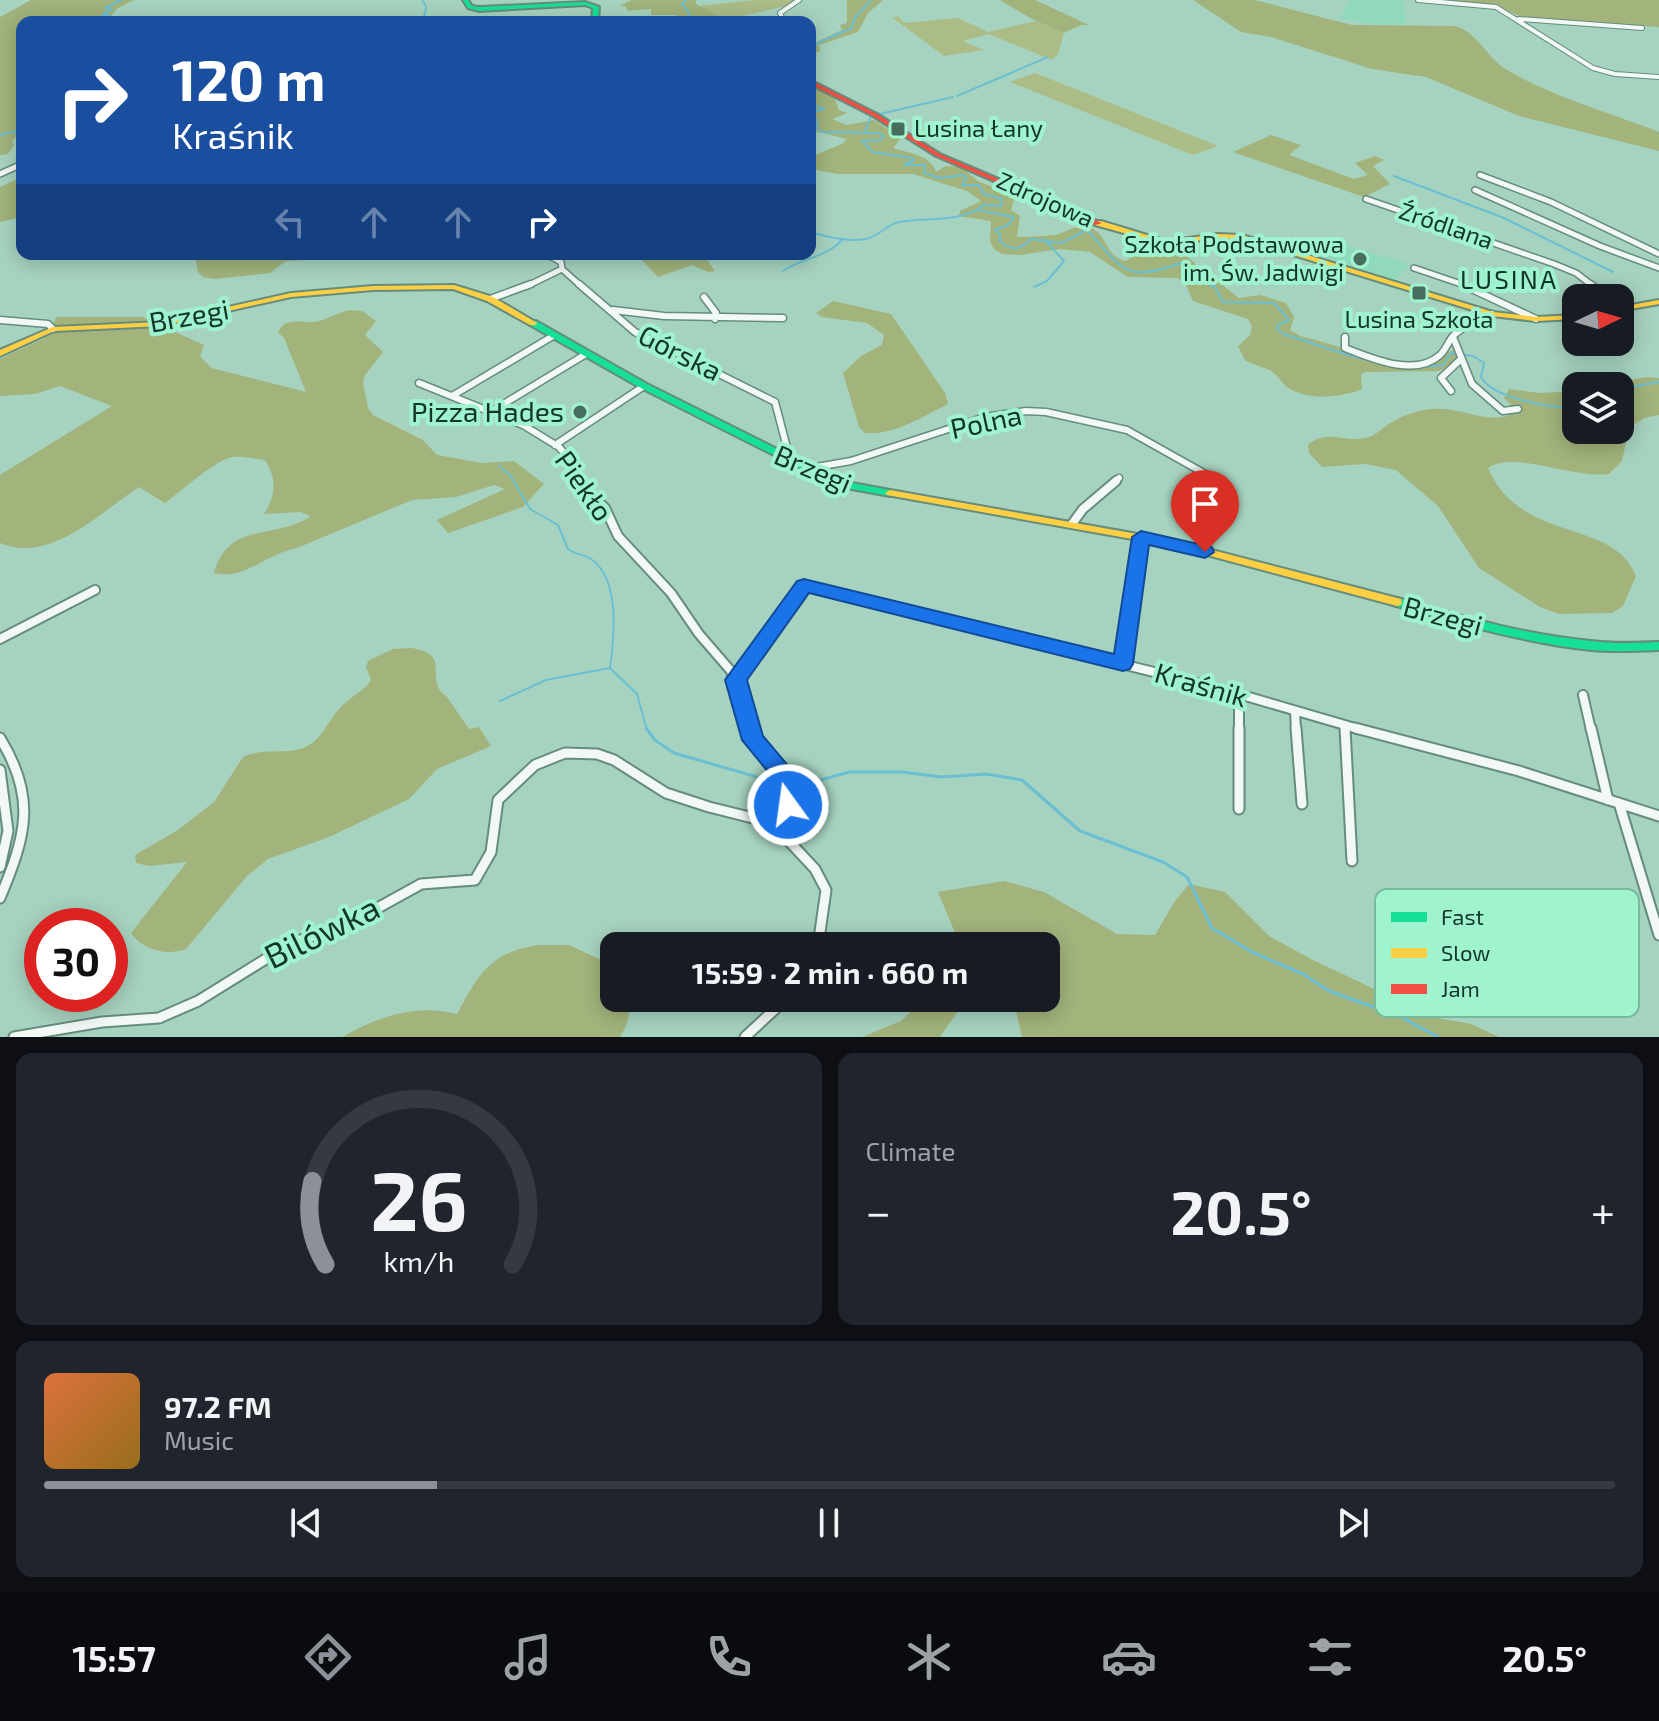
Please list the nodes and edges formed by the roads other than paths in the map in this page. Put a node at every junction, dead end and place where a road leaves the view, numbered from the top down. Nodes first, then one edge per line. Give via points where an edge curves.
1 (465, 0) edge
2 (799, 0) edge
3 (1418, 0) edge
4 (595, 16) edge
5 (781, 16) edge
6 (1517, 19) junction
7 (1642, 28) dead end
8 (1659, 77) edge
9 (816, 85) edge
10 (1480, 175) dead end
11 (1475, 190) dead end
12 (1366, 199) dead end
13 (1659, 254) edge
14 (557, 260) edge
15 (1414, 268) dead end
16 (1659, 268) edge
17 (562, 269) junction
18 (1591, 284) edge
19 (704, 297) dead end
20 (490, 299) junction
21 (1659, 302) edge
22 (1634, 305) edge
23 (613, 310) junction
24 (1492, 314) junction
25 (783, 318) dead end
26 (1562, 318) edge
27 (715, 319) junction
28 (1536, 319) junction
29 (0, 320) edge
30 (53, 329) junction
31 (553, 336) junction
32 (1345, 337) dead end
33 (1453, 337) junction
34 (0, 353) edge
35 (586, 354) junction
36 (1460, 356) junction
37 (419, 383) dead end
38 (644, 386) junction
39 (1451, 391) dead end
40 (452, 396) junction
41 (1518, 409) dead end
42 (492, 411) junction
43 (555, 445) junction
44 (791, 463) junction
45 (803, 469) junction
46 (1209, 476) dead end
47 (1119, 478) dead end
48 (1072, 524) junction
49 (1141, 537) junction
50 (95, 590) dead end
51 (0, 639) edge
52 (1659, 646) edge
53 (1123, 664) junction
54 (736, 680) junction
55 (1239, 695) junction
56 (1583, 695) dead end
57 (1295, 712) junction
58 (1345, 725) junction
59 (0, 738) edge
60 (0, 770) edge
61 (1613, 801) junction
62 (1302, 804) dead end
63 (1239, 809) dead end
64 (1659, 816) edge
65 (785, 826) junction
66 (1352, 861) dead end
67 (0, 867) edge
68 (0, 898) edge
69 (820, 932) edge
70 (1659, 935) edge
71 (772, 1012) edge
72 (14, 1037) edge
73 (745, 1037) edge

1 - 4 street via 479,9 585,3 596,7
2 - 5 street
3 - 6 street via 1483,4
6 - 7 street
6 - 8 street via 1593,68
9 - 24 street, Zdrojowa via 946,159 1128,235 1167,243 1225,235 1250,238
10 - 13 street
11 - 16 street
12 - 18 street, Źródlana via 1554,264
14 - 17 street, Górska
15 - 28 street via 1488,294
17 - 20 street
17 - 23 street, Górska
19 - 27 street
20 - 30 street, Brzegi via 443,285 361,289 291,295 161,324
20 - 31 street, Brzegi
21 - 22 street
23 - 27 street
23 - 44 street, Górska via 635,332 775,402
24 - 28 street, Zdrojowa
24 - 33 street
25 - 27 street
26 - 28 street, Zdrojowa
29 - 30 street via 48,324
30 - 34 street, Brzegi
31 - 35 street, Brzegi
31 - 40 street
32 - 33 street via 1345,348 1361,355 1420,364 1438,356
33 - 36 street
35 - 38 street, Brzegi
35 - 42 street
36 - 39 street via 1441,378
36 - 41 street via 1471,384 1499,409
37 - 40 street, Piekło
38 - 43 street
38 - 44 street, Brzegi
40 - 42 street, Piekło
42 - 43 street, Piekło
43 - 54 street, Piekło via 570,459 572,478 605,508 618,536 671,593
44 - 45 street, Brzegi
45 - 46 street, Polna via 851,461 985,417 1026,411 1127,430
45 - 48 street, Brzegi via 866,490
47 - 48 street
48 - 49 street, Brzegi
49 - 52 street, Brzegi via 1521,635 1581,645
49 - 53 street
50 - 51 street
53 - 54 street, Kraśnik via 804,585
53 - 55 street, Kraśnik
54 - 65 street via 753,740 790,781
55 - 57 street, Kraśnik
55 - 63 street
56 - 61 street
57 - 58 street, Kraśnik
57 - 62 street
58 - 61 street, Kraśnik
58 - 66 street
59 - 68 street via 21,772 25,826
60 - 67 street via 8,831
61 - 64 street, Kraśnik
61 - 70 street
65 - 69 street via 786,838 815,869 826,890
65 - 72 street, Bilówka via 665,793 600,755 562,752 544,758 498,800 492,854 475,880 421,884 356,920 290,944 198,1001 159,1018
71 - 73 street

